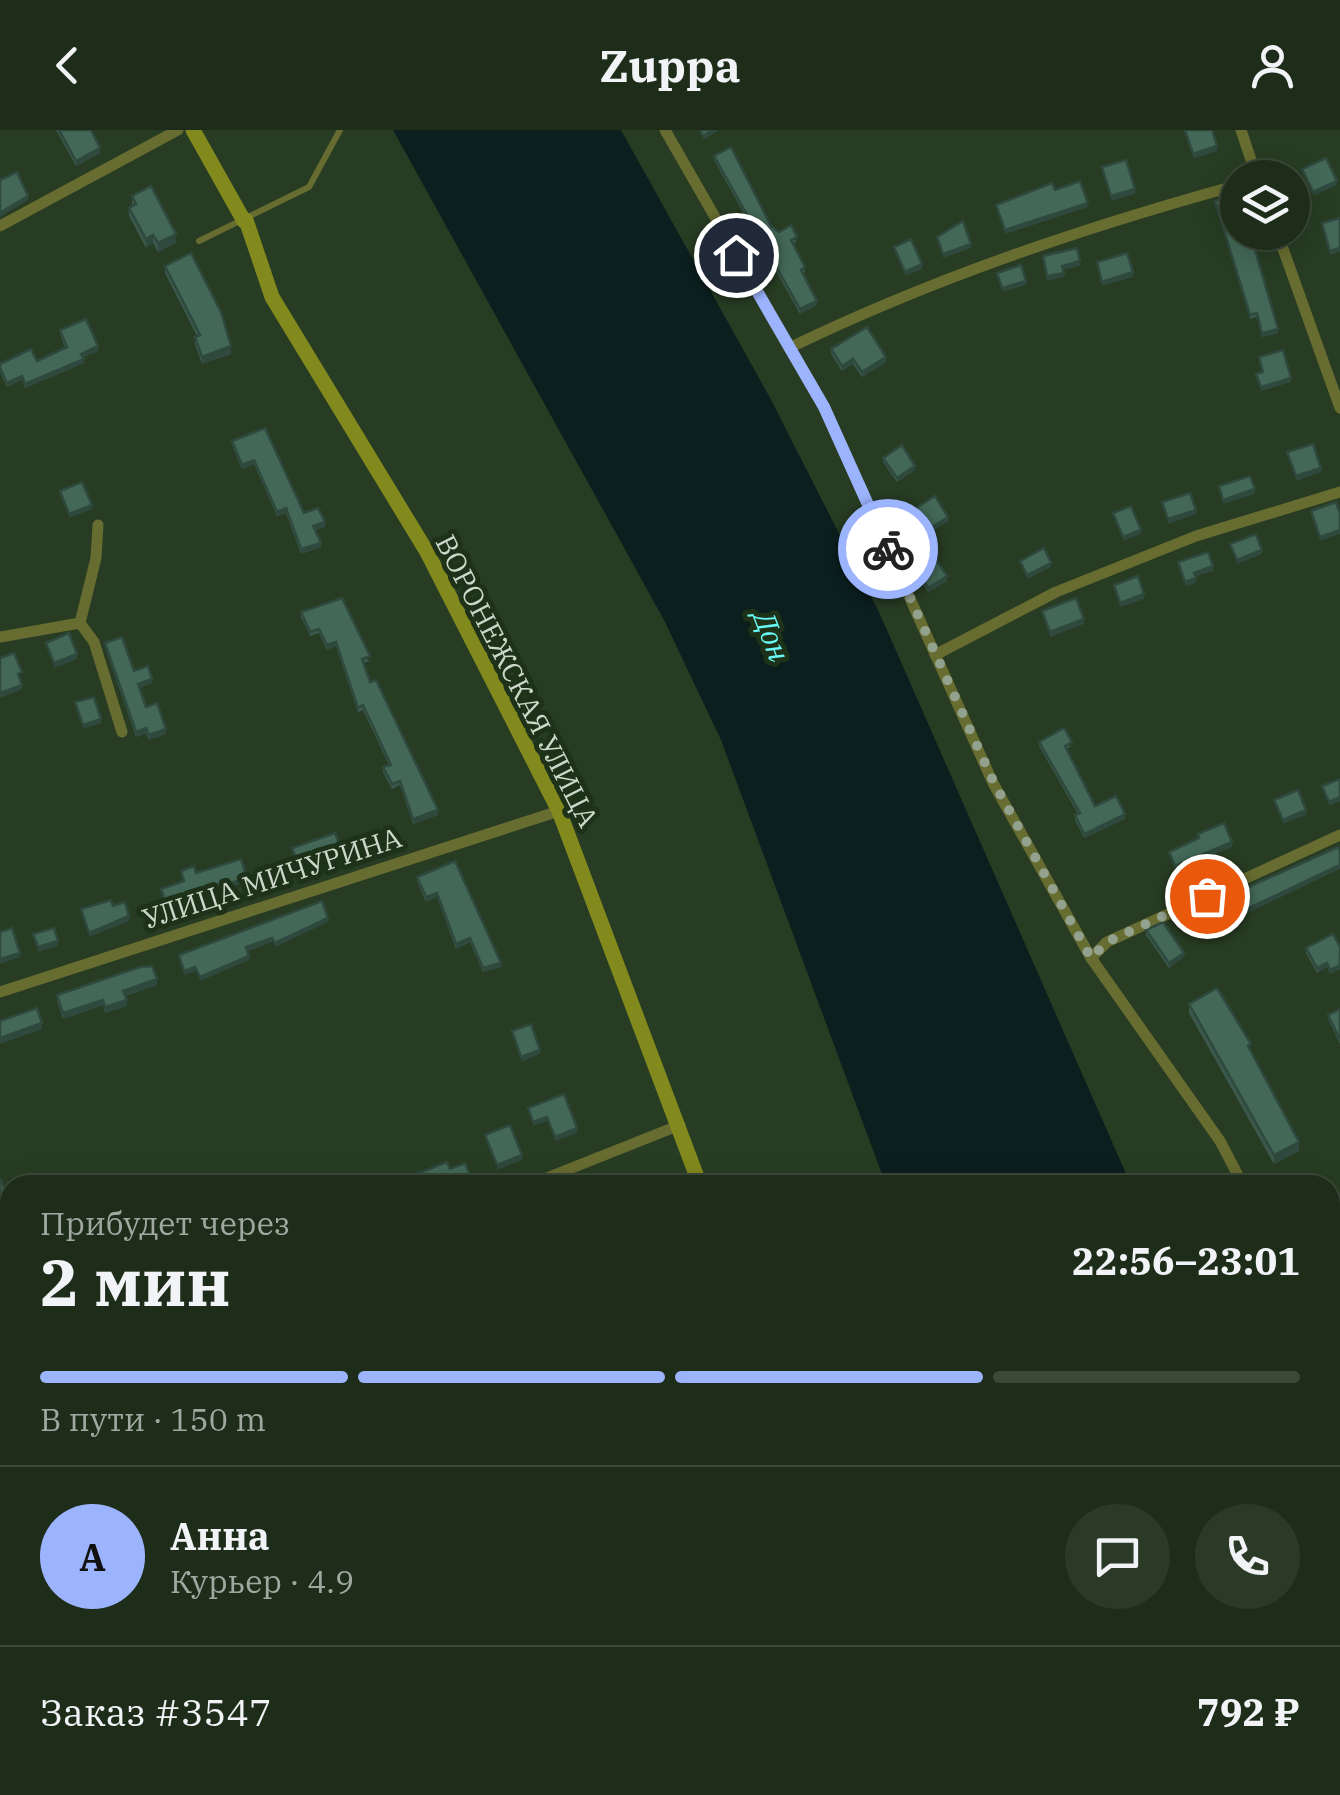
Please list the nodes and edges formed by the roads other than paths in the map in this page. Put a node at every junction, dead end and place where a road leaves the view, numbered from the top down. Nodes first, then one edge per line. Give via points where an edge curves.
1 (178, 130) edge
2 (193, 130) edge
3 (340, 130) edge
4 (666, 130) edge
5 (1241, 130) edge
6 (1251, 160) edge
7 (1220, 191) edge
8 (245, 221) junction
9 (0, 226) edge
10 (199, 241) dead end
11 (1283, 250) edge
12 (790, 348) junction
13 (1340, 408) edge
14 (1340, 492) edge
15 (98, 525) dead end
16 (80, 623) junction
17 (0, 637) edge
18 (935, 655) junction
19 (122, 732) dead end
20 (559, 812) junction
21 (1340, 835) edge
22 (1091, 958) junction
23 (0, 992) edge
24 (680, 1125) junction
25 (554, 1175) edge
26 (697, 1175) edge
27 (1237, 1175) edge

1 - 9 street
2 - 8 street, ВОРОНЕЖСКАЯ УЛИЦА
3 - 8 lane via 309,187
4 - 12 street
5 - 6 street
7 - 12 street via 1004,256
8 - 10 lane
8 - 20 street, ВОРОНЕЖСКАЯ УЛИЦА via 272,297 427,552
11 - 13 street
12 - 18 street via 824,407
14 - 18 street via 1196,536 1074,586
15 - 16 street
16 - 17 street
16 - 19 street via 94,642
18 - 22 street via 994,783
20 - 23 street, УЛИЦА МИЧУРИНА
20 - 24 street, ВОРОНЕЖСКАЯ УЛИЦА
21 - 22 street via 1107,942
22 - 27 street
24 - 25 street
24 - 26 street, ВОРОНЕЖСКАЯ УЛИЦА

